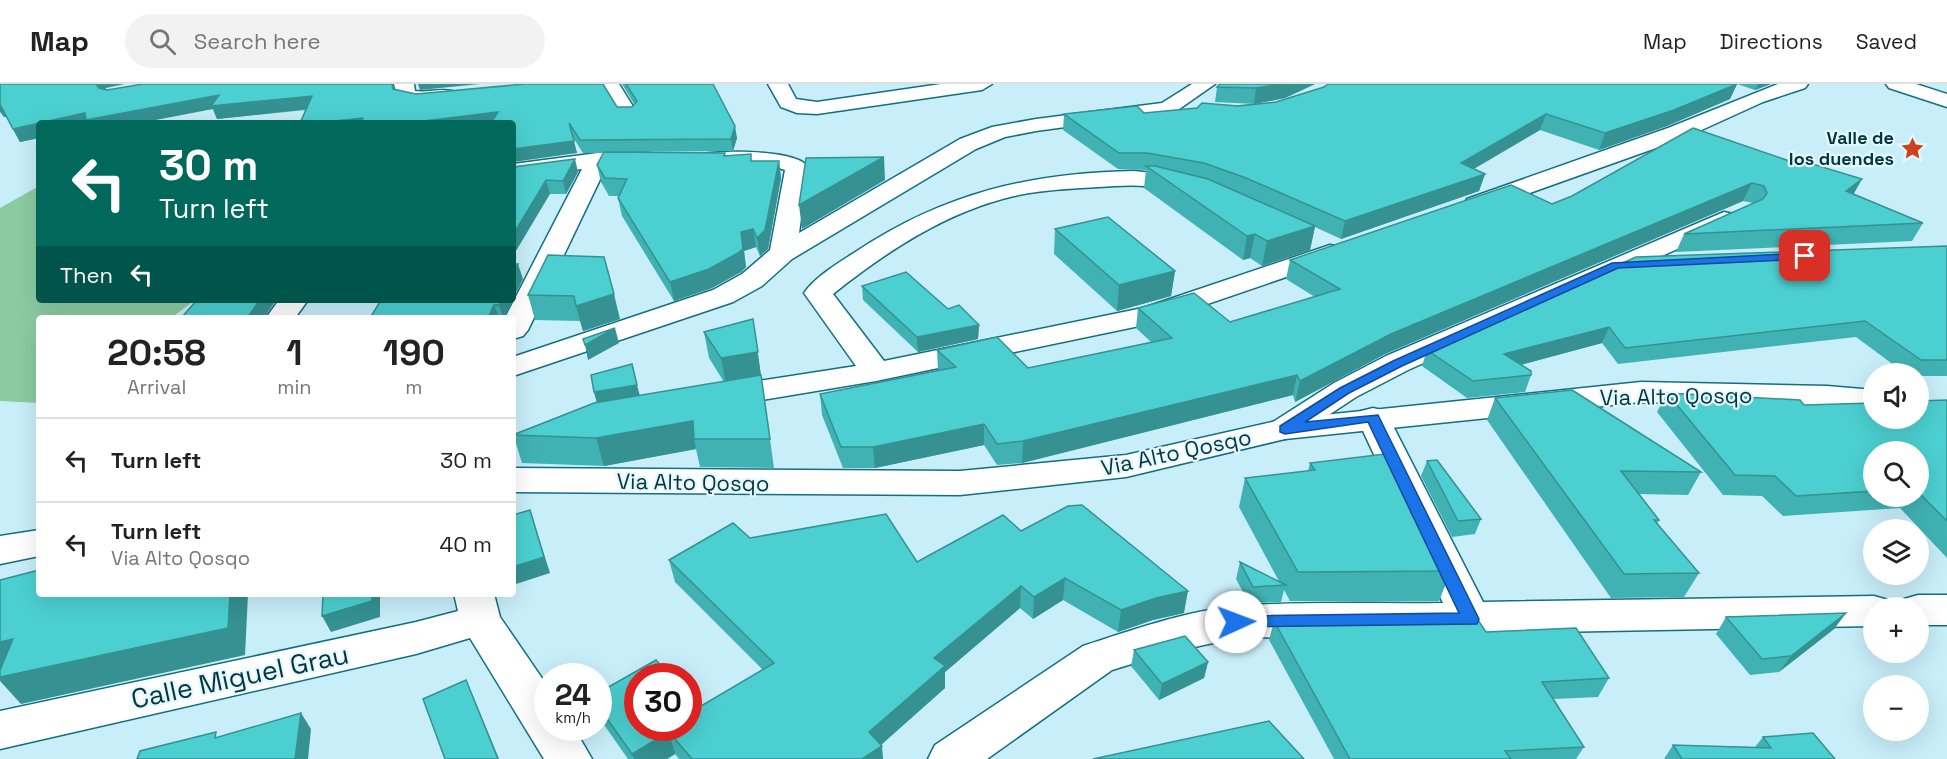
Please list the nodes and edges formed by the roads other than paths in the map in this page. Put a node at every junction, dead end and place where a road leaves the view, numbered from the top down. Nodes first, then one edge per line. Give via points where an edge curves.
1 (404, 84) edge
2 (609, 84) edge
3 (778, 84) edge
4 (982, 84) edge
5 (1205, 84) edge
6 (1798, 84) edge
7 (1896, 84) edge
8 (1726, 90) edge
9 (1947, 91) edge
10 (465, 94) edge
11 (1927, 94) junction
12 (1756, 98) junction
13 (1947, 101) edge
14 (1168, 108) junction
15 (1203, 110) edge
16 (627, 113) edge
17 (598, 160) junction
18 (516, 171) edge
19 (1213, 195) edge
20 (1744, 210) edge
21 (1456, 211) edge
22 (1307, 236) edge
23 (783, 254) junction
24 (1687, 262) edge
25 (1616, 265) junction
26 (292, 303) edge
27 (282, 315) edge
28 (516, 324) edge
29 (516, 366) edge
30 (876, 372) junction
31 (1863, 399) edge
32 (688, 403) edge
33 (1373, 418) junction
34 (1285, 429) junction
35 (516, 480) edge
36 (36, 544) edge
37 (0, 550) edge
38 (477, 607) edge
39 (1929, 610) edge
40 (1947, 610) edge
41 (1863, 611) edge
42 (1471, 619) junction
43 (534, 703) edge
44 (0, 730) edge
45 (558, 741) edge
46 (569, 759) edge
47 (951, 759) edge

1 - 10 street via 405,95 420,98
2 - 16 street
3 - 4 street via 788,104 817,108
5 - 14 street
6 - 12 street
7 - 11 street
8 - 12 street
9 - 11 street
11 - 13 street
12 - 21 street via 1676,133
14 - 15 street
14 - 23 street via 1036,125 968,144
17 - 18 street
17 - 23 street via 783,161 797,167
17 - 28 street
19 - 30 street via 1153,179 1011,189 952,208 887,240 818,293
20 - 25 street
22 - 30 street via 1344,248 1149,315
23 - 29 street via 752,280 723,296
24 - 25 street
25 - 34 street via 1397,363 1345,390
26 - 27 street
30 - 32 street
31 - 33 street, Via Alto Qosqo via 1641,392
33 - 34 street, Via Alto Qosqo
33 - 42 street
34 - 35 street, Via Alto Qosqo via 1126,466 960,483
36 - 37 street
38 - 43 street
38 - 44 street, Calle Miguel Grau via 416,638
39 - 40 street
41 - 42 street
42 - 47 street via 1236,622 1167,637 1098,658
45 - 46 street

